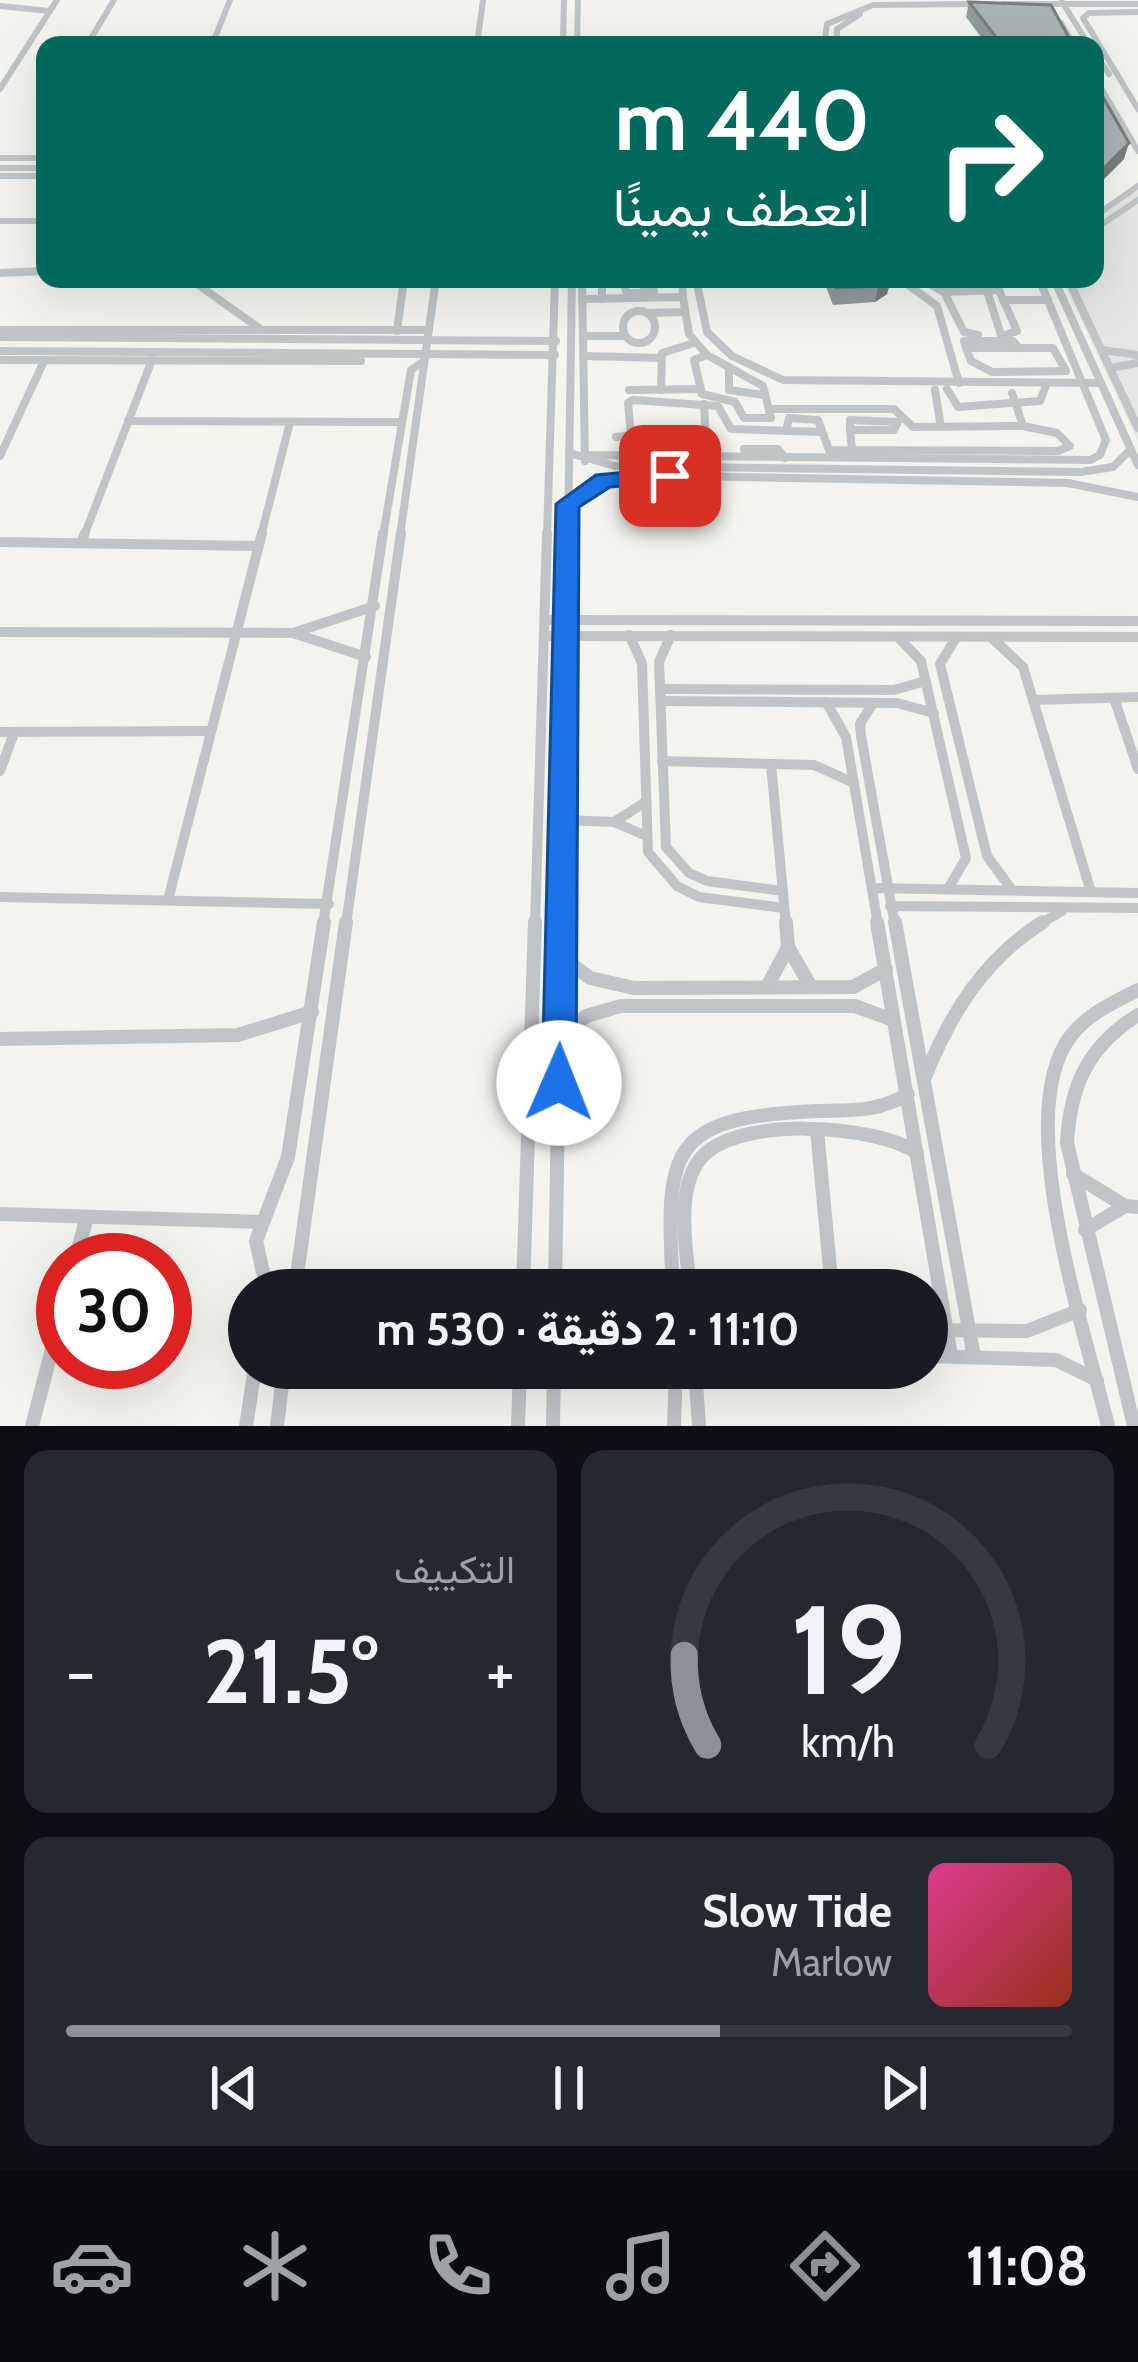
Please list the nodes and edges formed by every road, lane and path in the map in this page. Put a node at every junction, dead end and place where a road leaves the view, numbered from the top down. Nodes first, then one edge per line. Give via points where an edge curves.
1 (57, 0) edge
2 (114, 0) edge
3 (230, 0) edge
4 (483, 0) edge
5 (564, 0) edge
6 (578, 0) edge
7 (1049, 4) edge
8 (1063, 4) edge
9 (0, 6) edge
10 (1134, 6) edge
11 (50, 11) junction
12 (92, 36) edge
13 (216, 36) edge
14 (478, 36) edge
15 (563, 36) edge
16 (577, 36) edge
17 (825, 36) edge
18 (836, 36) edge
19 (1069, 36) edge
20 (1083, 36) edge
21 (1094, 36) edge
22 (1104, 56) edge
23 (1104, 65) edge
24 (1117, 82) junction
25 (1138, 82) edge
26 (2, 84) edge
27 (1104, 93) edge
28 (1127, 98) junction
29 (1108, 99) junction
30 (1138, 110) edge
31 (1138, 124) edge
32 (1138, 151) edge
33 (0, 158) edge
34 (36, 158) edge
35 (0, 172) edge
36 (36, 172) edge
37 (1138, 186) edge
38 (1138, 200) edge
39 (1104, 210) edge
40 (0, 221) edge
41 (36, 221) edge
42 (1104, 223) edge
43 (36, 271) edge
44 (0, 273) edge
45 (203, 288) edge
46 (403, 288) edge
47 (435, 288) edge
48 (555, 288) edge
49 (573, 288) edge
50 (582, 288) edge
51 (602, 288) edge
52 (623, 288) edge
53 (653, 288) edge
54 (682, 288) edge
55 (698, 288) edge
56 (912, 288) edge
57 (937, 288) edge
58 (979, 288) edge
59 (998, 288) edge
60 (1043, 288) edge
61 (1058, 288) edge
62 (1072, 288) edge
63 (982, 291) junction
64 (944, 292) junction
65 (1001, 295) junction
66 (602, 298) junction
67 (683, 298) junction
68 (581, 299) junction
69 (1048, 300) junction
70 (686, 312) junction
71 (649, 313) junction
72 (262, 330) junction
73 (397, 331) junction
74 (0, 334) edge
75 (428, 335) junction
76 (623, 336) junction
77 (1002, 338) junction
78 (694, 343) junction
79 (577, 347) junction
80 (966, 347) junction
81 (553, 348) junction
82 (1018, 348) junction
83 (679, 349) junction
84 (1102, 350) junction
85 (707, 355) junction
86 (0, 356) edge
87 (424, 358) junction
88 (661, 358) junction
89 (1138, 359) edge
90 (152, 360) junction
91 (694, 360) junction
92 (44, 361) junction
93 (1110, 368) junction
94 (730, 369) junction
95 (1100, 382) junction
96 (959, 383) junction
97 (1047, 383) junction
98 (1084, 383) junction
99 (700, 388) junction
100 (947, 389) dead end
101 (629, 390) dead end
102 (661, 390) junction
103 (935, 390) dead end
104 (1012, 393) dead end
105 (764, 395) junction
106 (732, 396) junction
107 (704, 404) junction
108 (1018, 406) junction
109 (771, 409) junction
110 (128, 421) junction
111 (0, 422) edge
112 (16, 422) junction
113 (290, 422) junction
114 (400, 422) junction
115 (705, 424) junction
116 (1023, 426) junction
117 (940, 427) junction
118 (733, 428) junction
119 (1138, 428) edge
120 (849, 430) junction
121 (920, 433) dead end
122 (616, 437) dead end
123 (852, 449) junction
124 (1132, 449) junction
125 (925, 450) junction
126 (569, 453) junction
127 (0, 456) edge
128 (585, 458) junction
129 (706, 458) junction
130 (785, 458) junction
131 (1138, 465) edge
132 (626, 470) junction
133 (1138, 497) edge
134 (567, 504) junction
135 (0, 542) edge
136 (81, 543) junction
137 (259, 546) junction
138 (374, 606) junction
139 (545, 620) junction
140 (566, 620) junction
141 (1138, 621) edge
142 (0, 632) edge
143 (236, 633) junction
144 (293, 633) junction
145 (628, 635) junction
146 (671, 635) junction
147 (895, 635) junction
148 (960, 635) junction
149 (988, 635) junction
150 (544, 636) junction
151 (566, 636) junction
152 (1030, 636) junction
153 (1138, 637) edge
154 (366, 657) junction
155 (1022, 667) junction
156 (926, 681) junction
157 (660, 695) junction
158 (896, 696) junction
159 (1138, 697) edge
160 (1114, 698) junction
161 (1033, 700) junction
162 (826, 702) junction
163 (873, 703) junction
164 (934, 713) junction
165 (211, 731) junction
166 (7, 733) edge
167 (849, 754) junction
168 (662, 761) junction
169 (771, 764) junction
170 (814, 765) junction
171 (1138, 769) edge
172 (0, 771) edge
173 (947, 774) junction
174 (967, 774) junction
175 (854, 783) junction
176 (644, 803) junction
177 (563, 820) junction
178 (614, 822) junction
179 (644, 836) junction
180 (872, 888) junction
181 (889, 888) junction
182 (948, 889) junction
183 (1012, 890) junction
184 (782, 891) junction
185 (1091, 892) junction
186 (1138, 892) edge
187 (0, 898) edge
188 (168, 899) junction
189 (328, 904) junction
190 (875, 906) junction
191 (892, 906) junction
192 (784, 908) junction
193 (1068, 908) junction
194 (1138, 908) edge
195 (788, 947) junction
196 (560, 956) junction
197 (886, 969) junction
198 (839, 987) junction
199 (767, 988) junction
200 (811, 988) junction
201 (1138, 990) edge
202 (842, 1006) junction
203 (312, 1012) junction
204 (1138, 1015) edge
205 (893, 1020) junction
206 (560, 1037) junction
207 (0, 1039) edge
208 (924, 1080) junction
209 (908, 1094) junction
210 (868, 1111) junction
211 (817, 1130) junction
212 (870, 1130) junction
213 (917, 1154) junction
214 (1073, 1174) junction
215 (1131, 1206) edge
216 (0, 1214) edge
217 (87, 1217) junction
218 (262, 1222) junction
219 (1085, 1230) junction
220 (83, 1233) edge
221 (262, 1269) edge
222 (298, 1269) edge
223 (524, 1269) edge
224 (555, 1269) edge
225 (672, 1269) edge
226 (689, 1269) edge
227 (832, 1269) edge
228 (937, 1269) edge
229 (1080, 1310) junction
230 (948, 1330) edge
231 (969, 1331) junction
232 (948, 1336) edge
233 (951, 1356) joint
234 (974, 1357) junction
235 (1097, 1380) junction
236 (42, 1389) edge
237 (252, 1389) edge
238 (281, 1389) edge
239 (519, 1389) edge
240 (554, 1389) edge
241 (675, 1389) edge
242 (696, 1389) edge
243 (32, 1426) edge
244 (246, 1426) edge
245 (277, 1426) edge
246 (518, 1426) edge
247 (553, 1426) edge
248 (674, 1426) edge
249 (699, 1426) edge
250 (1108, 1426) edge
251 (1134, 1426) edge

1 - 11 street
2 - 12 street
3 - 13 street
4 - 14 street
5 - 15 street
6 - 16 street
7 - 8 street
7 - 17 street via 866,6 827,23
7 - 18 street via 872,10 842,23
7 - 19 street
8 - 10 street
8 - 20 street
9 - 11 street
10 - 21 street via 1083,15
11 - 26 street
22 - 24 street
23 - 24 street
24 - 25 street
24 - 28 street
27 - 29 street
28 - 29 street
28 - 30 street
28 - 31 street
29 - 32 street
33 - 34 street
35 - 36 street
37 - 39 street
38 - 42 street
40 - 41 street
43 - 44 street
45 - 72 street
46 - 73 street
47 - 75 street
48 - 81 street
49 - 79 street
50 - 68 street
51 - 66 street
52 - 53 street
54 - 67 street
55 - 96 street via 706,332 763,374 805,382
56 - 96 street via 937,306
57 - 64 street
58 - 63 street
59 - 65 street
60 - 69 street
61 - 95 street
62 - 84 street
63 - 64 street
63 - 65 street
63 - 77 street
64 - 77 street via 964,332
65 - 69 street
65 - 77 street via 1017,331
66 - 67 street
66 - 68 street
67 - 70 street
68 - 79 street
69 - 98 street
70 - 71 street
70 - 78 street
71 - 76 street via 623,314
71 - 76 street via 655,338
72 - 73 street
72 - 74 street
73 - 75 street
74 - 75 street
75 - 81 street
75 - 87 street
76 - 79 street
77 - 80 street via 964,341
77 - 82 street
78 - 83 street
78 - 85 street
79 - 81 street
79 - 88 street
79 - 126 street
79 - 128 street
80 - 82 street
80 - 82 street via 971,361 992,372 1066,371 1056,350
81 - 87 street
81 - 139 street
83 - 88 street
83 - 91 street
84 - 89 street
84 - 93 street
85 - 91 street
85 - 94 street
86 - 87 street
86 - 92 street
87 - 90 street
87 - 114 street via 411,370
87 - 222 street
88 - 102 street
89 - 93 street
90 - 92 street
90 - 110 street
91 - 99 street
92 - 112 street
93 - 119 street
94 - 105 street via 763,386
94 - 106 street
95 - 98 street
95 - 124 street
96 - 97 street
97 - 98 street
97 - 108 street via 1040,400
98 - 130 street via 1106,440 1090,460
99 - 102 street
99 - 106 street via 704,396
100 - 108 street via 958,406
101 - 102 street
103 - 117 street
104 - 108 street
105 - 106 street
105 - 109 street
106 - 109 street via 745,418 771,418
107 - 115 street
107 - 118 street via 720,408
107 - 122 street via 631,400 631,435
108 - 116 street
109 - 117 street via 895,409 909,425
110 - 113 street
110 - 136 street
111 - 112 street
112 - 127 street
113 - 114 street
113 - 137 street
114 - 138 street
115 - 118 street
115 - 129 street
116 - 117 street
116 - 125 street via 1057,433 1070,446
118 - 123 street via 786,431 791,418 818,420 826,449
118 - 130 street via 737,448 780,450
120 - 120 street via 854,418 891,419 898,428
120 - 123 street
121 - 125 street
123 - 125 street
124 - 131 street
124 - 132 street via 1113,467 1081,472
126 - 128 street
126 - 134 street
128 - 129 street
128 - 132 street
129 - 130 street
132 - 133 street via 1067,483
132 - 134 street
134 - 140 street
135 - 136 street
136 - 137 street
137 - 143 street
138 - 144 street
138 - 154 street
139 - 140 street
139 - 150 street
140 - 141 street
140 - 151 street
142 - 143 street
143 - 144 street
143 - 165 street
144 - 154 street
145 - 146 street
145 - 151 street
145 - 176 street via 642,663
146 - 147 street
146 - 157 street via 659,662
147 - 148 street
147 - 156 street via 916,651
148 - 149 street
148 - 174 street via 940,664
149 - 152 street
149 - 155 street
150 - 151 street
150 - 223 street
151 - 177 street
152 - 153 street
152 - 155 street
154 - 189 street
155 - 161 street
156 - 158 street
156 - 164 street
157 - 158 street
157 - 162 street
157 - 168 street
158 - 163 street
158 - 164 street
159 - 160 street
160 - 161 street
160 - 171 street
161 - 185 street
162 - 163 street
162 - 167 street via 843,725
163 - 181 street via 861,736
164 - 173 street
165 - 166 street
165 - 188 street
166 - 172 street
167 - 170 street
167 - 175 street
168 - 169 street
168 - 184 street via 663,831 675,861 706,881
169 - 170 street
169 - 184 street
170 - 175 street
173 - 174 street
173 - 182 street via 967,857
174 - 183 street via 987,856
175 - 180 street
176 - 178 street
176 - 179 street
177 - 178 street
177 - 196 street
178 - 179 street
179 - 192 street via 659,871 677,886
180 - 181 street
180 - 190 street
181 - 182 street
181 - 191 street
182 - 183 street
183 - 185 street
184 - 192 street
185 - 186 street
187 - 188 street
188 - 189 street
189 - 203 street
190 - 191 street
190 - 197 street
191 - 193 street
191 - 208 street
192 - 195 street
193 - 194 street
193 - 208 street via 1020,937 972,984
195 - 199 street
195 - 200 street
196 - 199 street via 618,987
196 - 206 street
197 - 198 street
197 - 205 street
198 - 200 street
198 - 202 street
199 - 200 street
201 - 229 street via 1116,998 1071,1038 1044,1100 1048,1179
202 - 205 street
202 - 206 street via 608,1007
203 - 207 street via 238,1035
203 - 218 street via 288,1156
204 - 214 street via 1110,1031 1076,1079 1068,1109
205 - 209 street
206 - 224 street
208 - 231 street
209 - 210 street
209 - 213 street
210 - 212 street via 878,1121
210 - 225 street via 736,1114 696,1134 668,1187
211 - 212 street
211 - 226 street via 742,1132 704,1154 686,1194
211 - 227 street
212 - 213 street
213 - 228 street
214 - 215 street
214 - 219 street
215 - 219 street
216 - 217 street
217 - 218 street
217 - 220 street
218 - 221 street via 256,1240
219 - 251 street
229 - 231 street via 1049,1329
229 - 235 street
230 - 231 street
231 - 234 street
232 - 233 street
233 - 234 street
234 - 235 street via 1055,1360
235 - 250 street
236 - 243 street
237 - 244 street
238 - 245 street
239 - 246 street
240 - 247 street
241 - 248 street
242 - 249 street

